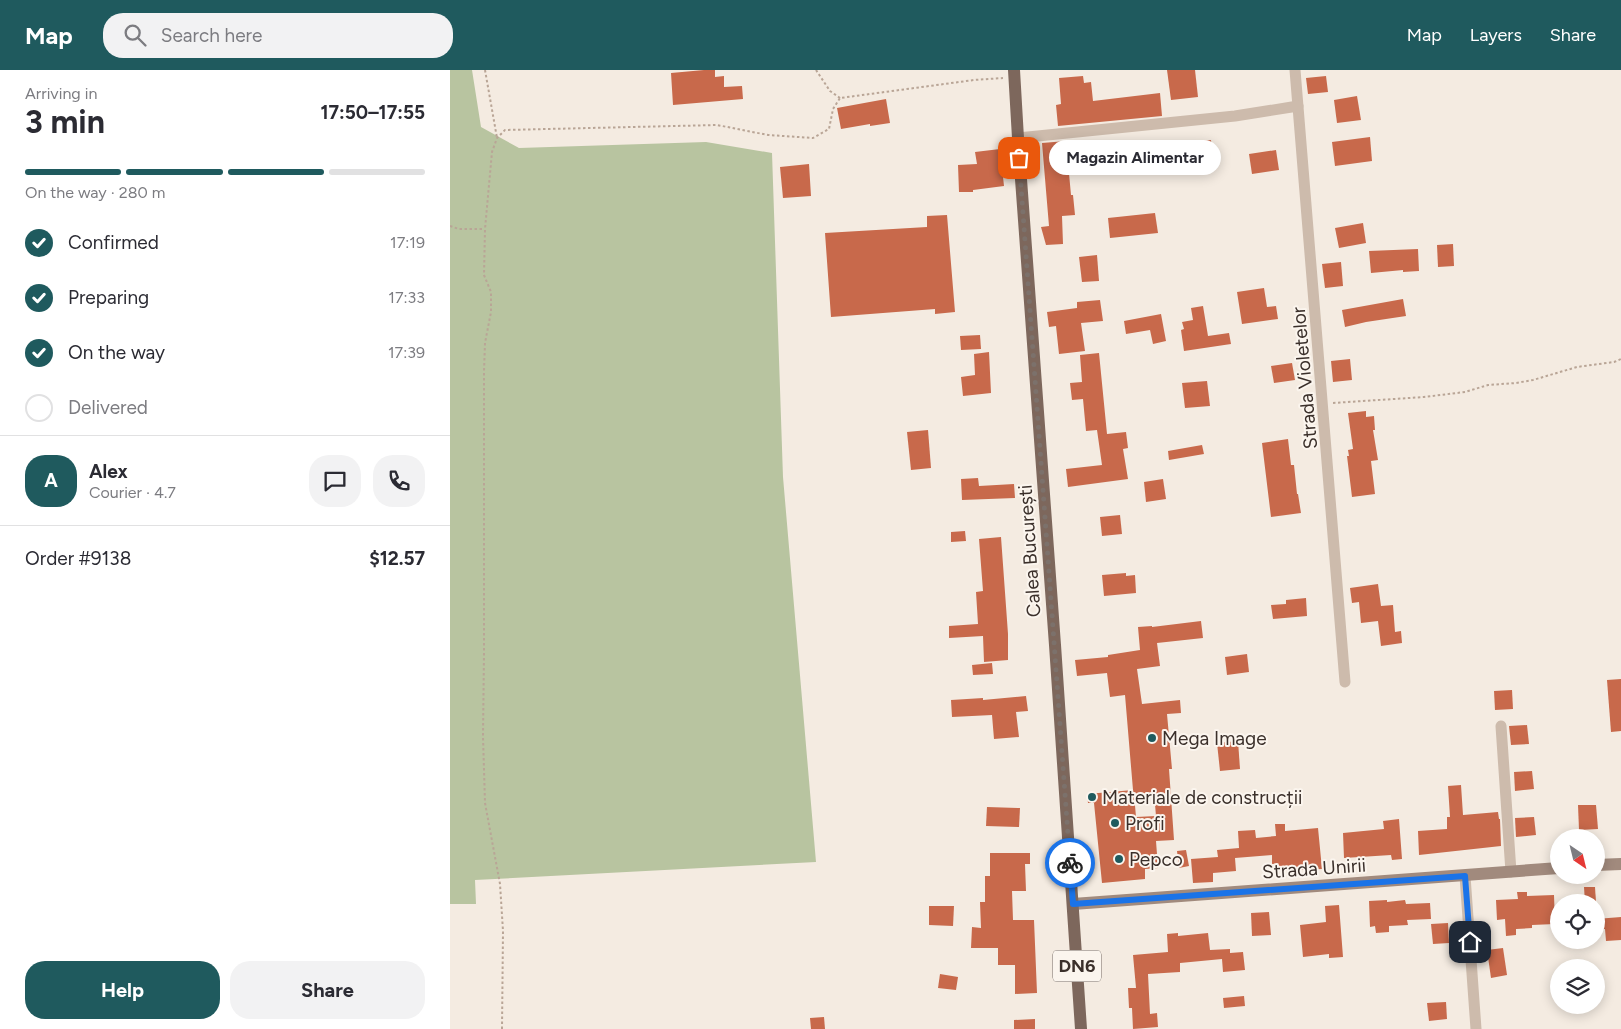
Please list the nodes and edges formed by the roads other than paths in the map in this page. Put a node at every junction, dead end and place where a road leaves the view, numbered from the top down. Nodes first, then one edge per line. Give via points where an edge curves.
1 (1296, 70) edge
2 (1015, 73) edge
3 (1298, 106) junction
4 (1018, 138) junction
5 (1346, 682) dead end
6 (1501, 726) dead end
7 (1621, 864) edge
8 (1605, 865) edge
9 (1550, 869) edge
10 (1510, 872) junction
11 (1465, 876) junction
12 (1073, 904) junction
13 (1081, 1029) edge
14 (1476, 1029) edge

1 - 3 street, Strada Violetelor
2 - 4 main road, Calea București / DN6
3 - 4 street via 1235,116
3 - 5 street, Strada Violetelor
4 - 12 main road, Calea București / DN6
6 - 10 street
7 - 8 main road
9 - 10 main road, Strada Unirii
10 - 11 main road, Strada Unirii
11 - 12 main road, Strada Unirii
11 - 14 street
12 - 13 main road, Calea București / DN6

